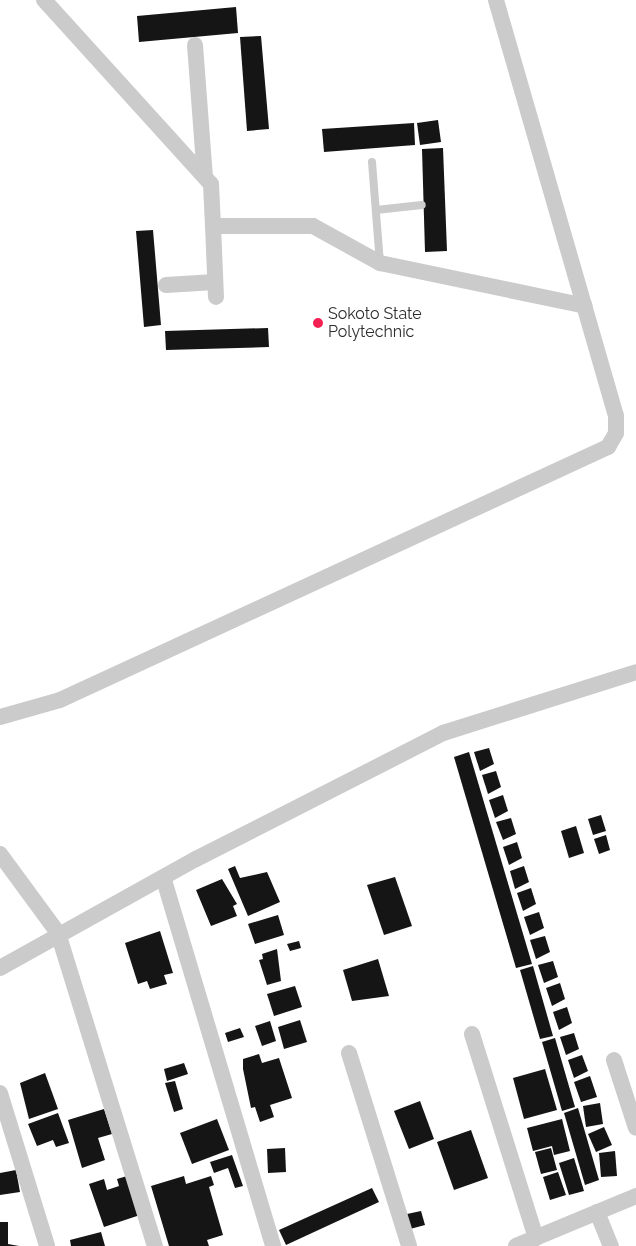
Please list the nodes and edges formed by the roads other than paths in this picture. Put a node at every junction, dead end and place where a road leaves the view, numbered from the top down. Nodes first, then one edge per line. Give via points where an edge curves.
1 (44, 0) edge
2 (496, 0) edge
3 (195, 46) dead end
4 (372, 162) dead end
5 (205, 177) junction
6 (422, 205) dead end
7 (376, 210) junction
8 (213, 226) junction
9 (380, 263) junction
10 (166, 285) dead end
11 (585, 306) junction
12 (636, 672) edge
13 (0, 717) edge
14 (0, 854) edge
15 (164, 880) junction
16 (58, 933) junction
17 (0, 968) edge
18 (472, 1034) dead end
19 (348, 1053) dead end
20 (614, 1060) dead end
21 (0, 1092) edge
22 (636, 1128) edge
23 (636, 1196) edge
24 (596, 1212) junction
25 (536, 1238) junction
26 (47, 1246) edge
27 (155, 1246) edge
28 (273, 1246) edge
29 (409, 1246) edge
30 (516, 1246) edge
31 (611, 1246) edge

1 - 5 street
2 - 11 street
3 - 5 street
4 - 7 lane
5 - 8 street via 212,184
6 - 7 lane
7 - 9 lane
8 - 9 street via 312,226
8 - 10 street via 216,289
9 - 11 street
11 - 13 street via 616,416 616,433 602,452 60,700
12 - 15 street via 443,732
14 - 16 street
15 - 16 street
15 - 28 street
16 - 17 street
16 - 27 street
18 - 25 street
19 - 29 street
20 - 22 street
21 - 26 street
23 - 24 street
24 - 25 street
24 - 31 street
25 - 30 street

